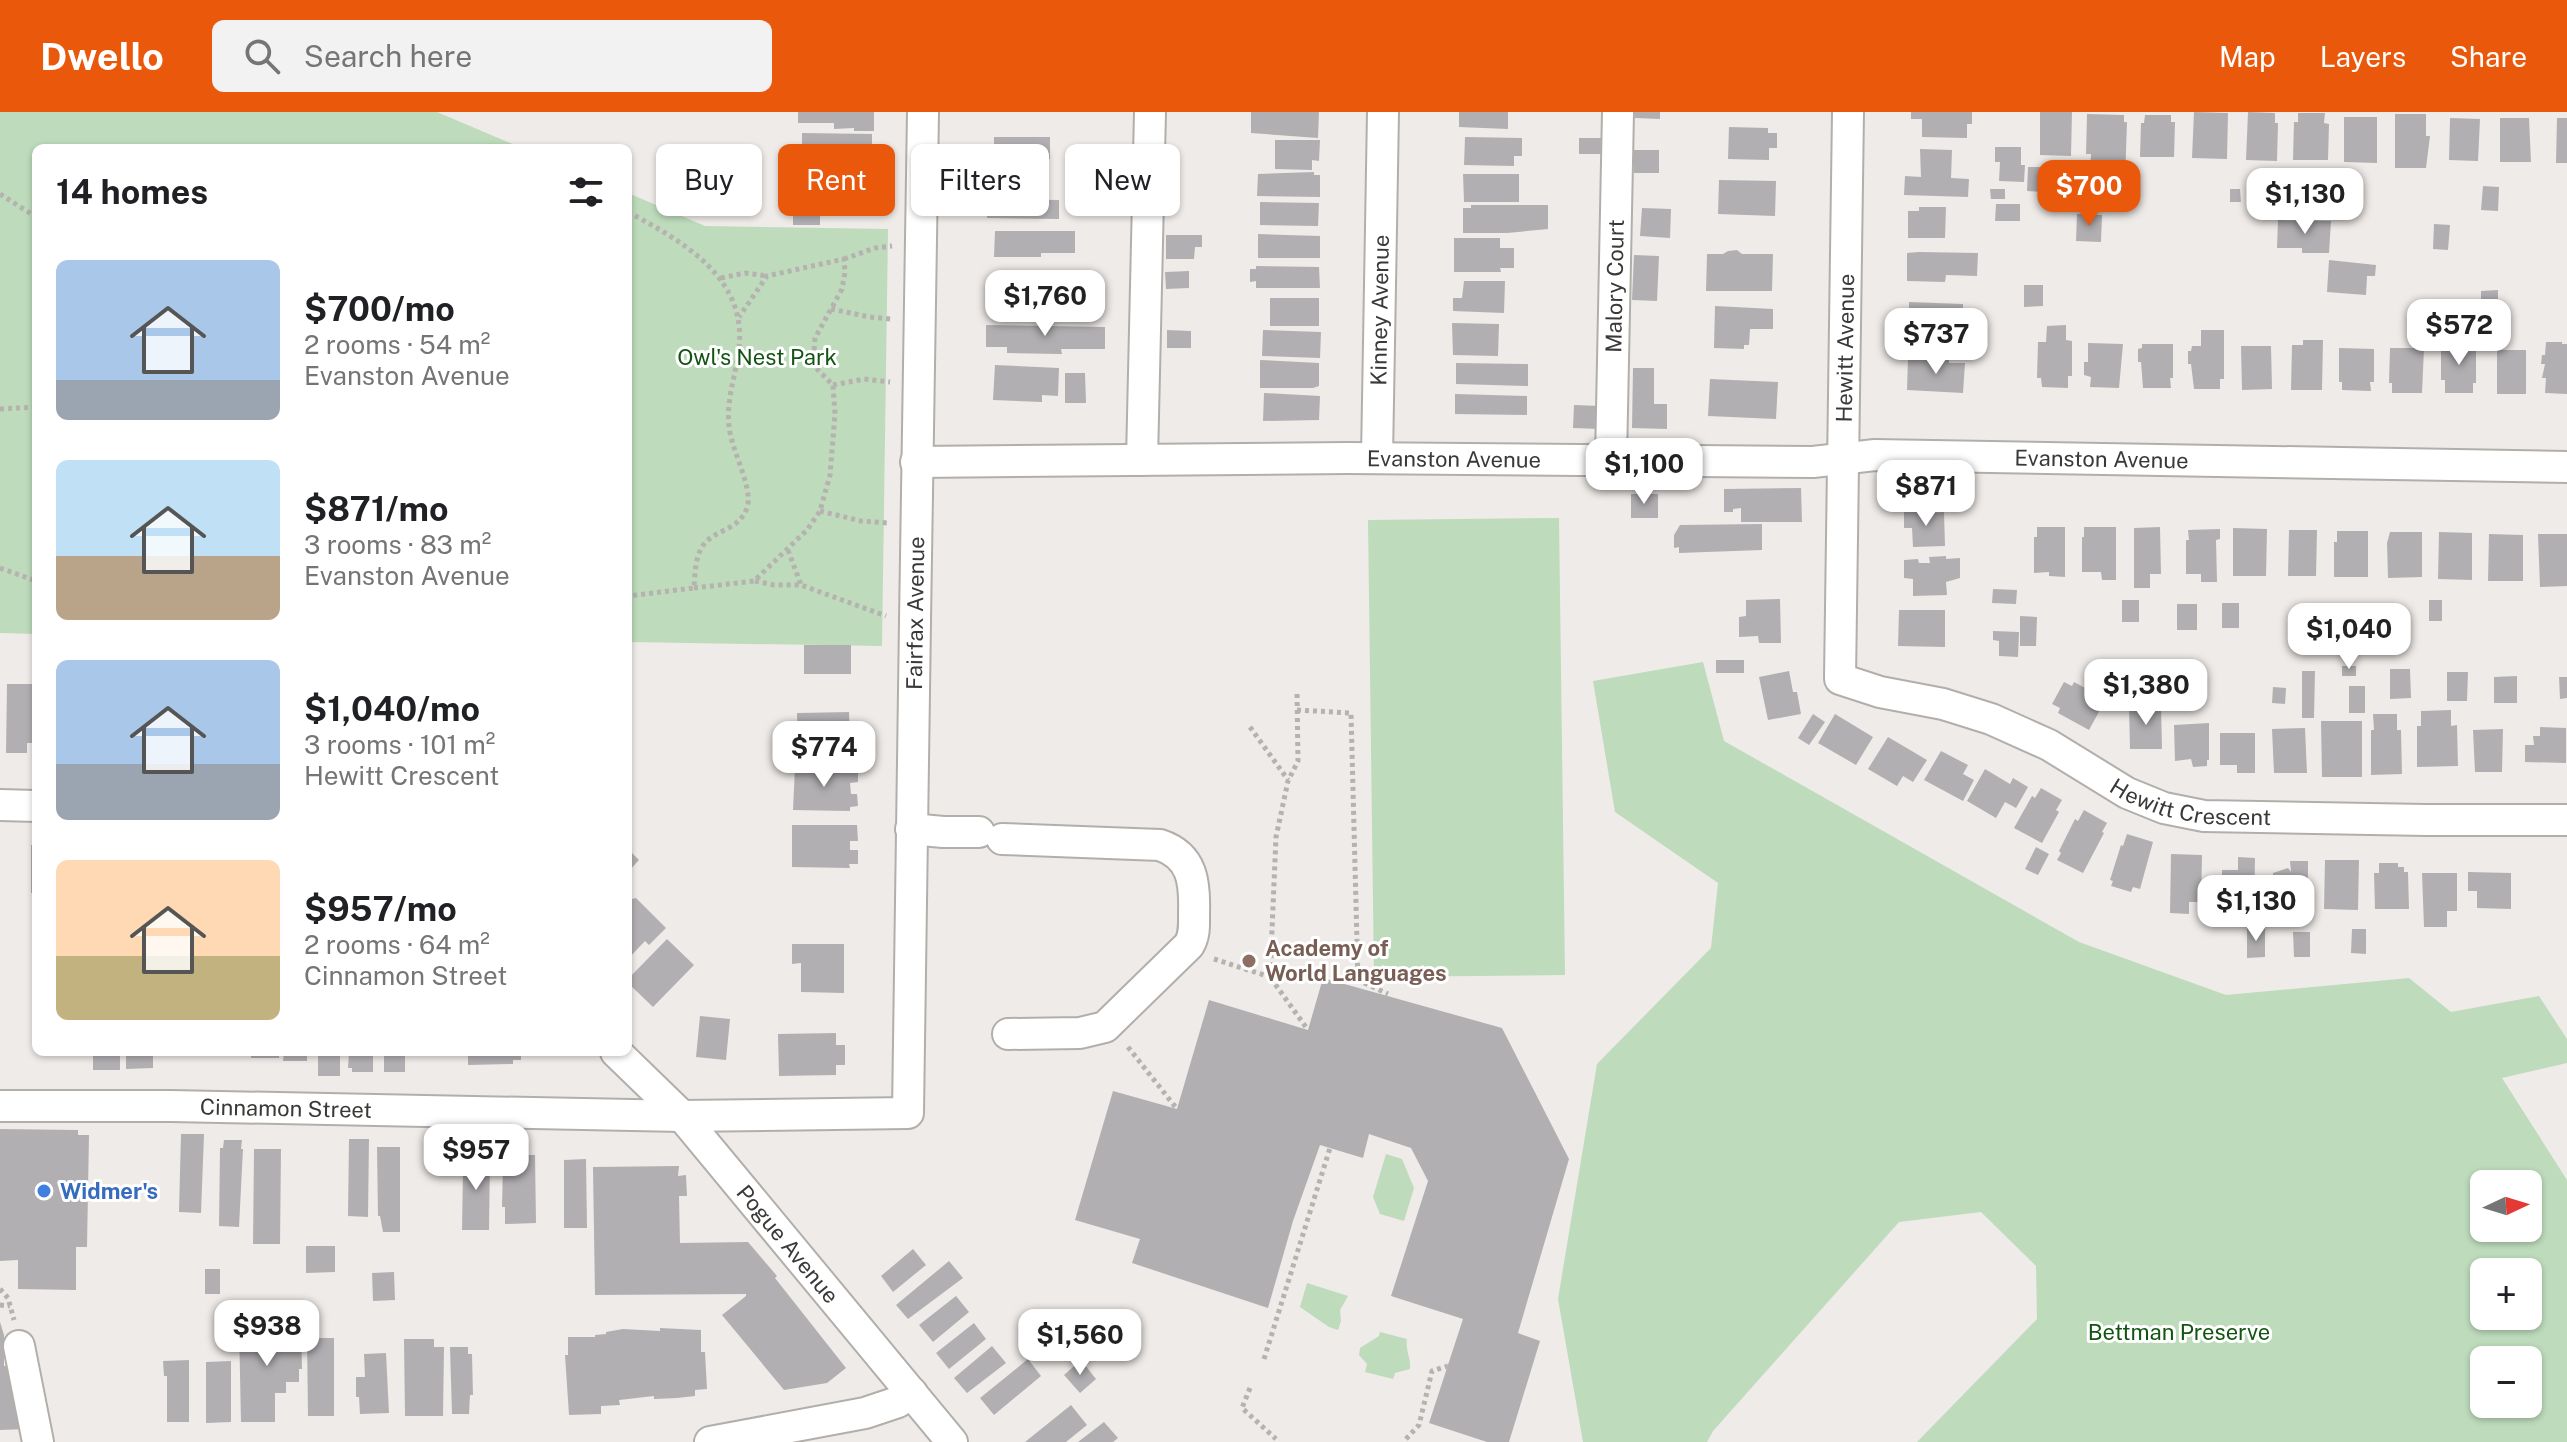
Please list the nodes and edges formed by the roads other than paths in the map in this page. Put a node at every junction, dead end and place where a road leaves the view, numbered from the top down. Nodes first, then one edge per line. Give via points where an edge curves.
1 (923, 112) edge
2 (1150, 112) edge
3 (1383, 112) edge
4 (1618, 112) edge
5 (1848, 112) edge
6 (1377, 458) junction
7 (1844, 458) junction
8 (1142, 460) junction
9 (1611, 460) junction
10 (916, 462) junction
11 (2567, 467) edge
12 (1840, 679) joint
13 (0, 805) edge
14 (32, 806) edge
15 (2567, 820) edge
16 (911, 829) junction
17 (1008, 1034) dead end
18 (620, 1056) edge
19 (0, 1106) edge
20 (908, 1113) joint
21 (682, 1116) junction
22 (18, 1338) road end
23 (912, 1393) junction
24 (38, 1442) edge
25 (710, 1442) edge
26 (952, 1442) edge

1 - 10 street, Fairfax Avenue
2 - 8 street
3 - 6 street, Kinney Avenue
4 - 9 street, Malory Court
5 - 7 street, Hewitt Avenue
6 - 8 street, Evanston Avenue
6 - 9 street, Evanston Avenue
7 - 9 street, Evanston Avenue
7 - 11 street, Evanston Avenue
7 - 12 street, Hewitt Avenue
8 - 10 street, Evanston Avenue
10 - 16 street, Fairfax Avenue
12 - 15 street, Hewitt Crescent via 1991,719 2049,745 2127,793 2204,816
13 - 14 street
16 - 17 street via 1160,845 1175,850 1186,863 1194,882 1194,936 1105,1027 1080,1033
16 - 20 street, Fairfax Avenue
18 - 21 street, Pogue Avenue
19 - 21 street, Cinnamon Street
20 - 21 street, Cinnamon Street
21 - 23 street, Pogue Avenue
22 - 24 street
23 - 25 street via 865,1413
23 - 26 street, Pogue Avenue

